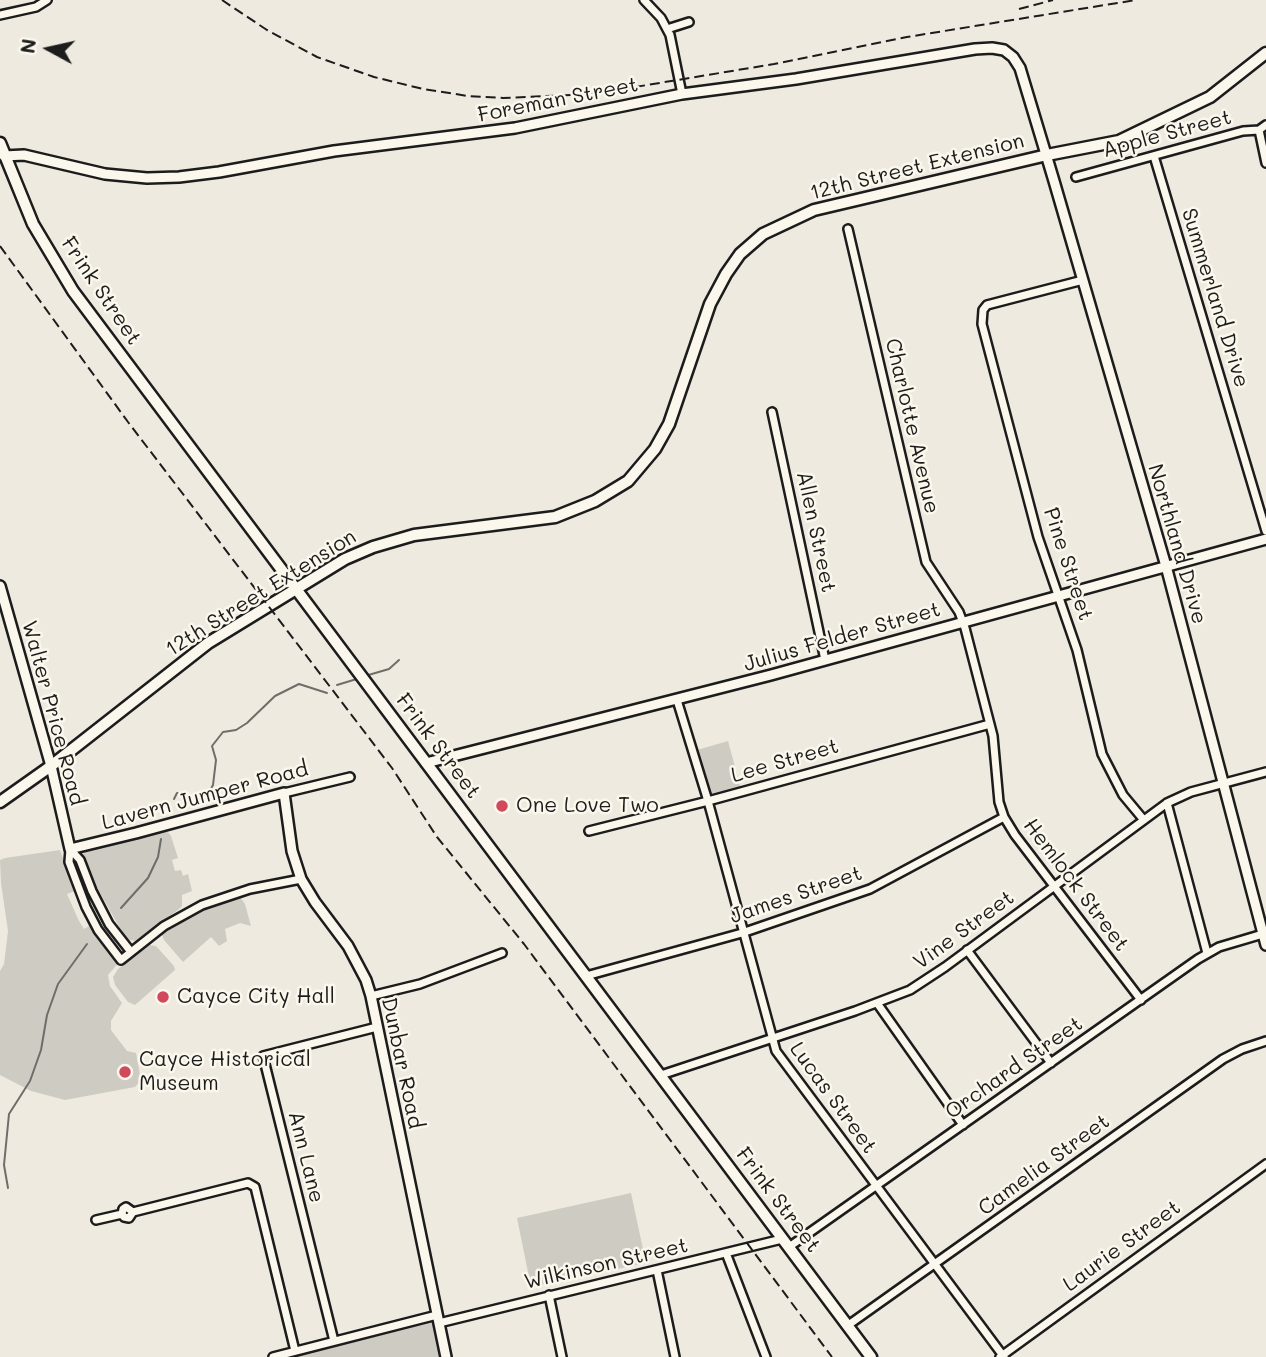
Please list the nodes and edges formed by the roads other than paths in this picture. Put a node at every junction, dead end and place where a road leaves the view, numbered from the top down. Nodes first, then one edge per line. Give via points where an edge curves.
1 (47, 0) edge
2 (644, 0) edge
3 (0, 15) edge
4 (689, 22) dead end
5 (667, 29) junction
6 (1266, 53) edge
7 (682, 94) junction
8 (1266, 125) edge
9 (1259, 130) junction
10 (0, 143) edge
11 (1047, 155) junction
12 (5, 156) junction
13 (1154, 156) junction
14 (1266, 163) edge
15 (1076, 177) dead end
16 (848, 229) dead end
17 (1083, 280) junction
18 (772, 412) dead end
19 (1266, 531) edge
20 (1266, 539) edge
21 (1166, 566) junction
22 (0, 586) edge
23 (296, 590) junction
24 (1059, 595) junction
25 (964, 621) junction
26 (825, 660) junction
27 (677, 699) junction
28 (990, 724) junction
29 (426, 763) junction
30 (51, 766) junction
31 (1266, 772) edge
32 (350, 776) dead end
33 (1223, 783) junction
34 (284, 793) junction
35 (708, 801) junction
36 (0, 802) edge
37 (1167, 803) junction
38 (1004, 817) junction
39 (1143, 819) junction
40 (589, 831) dead end
41 (70, 849) junction
42 (302, 879) junction
43 (1054, 886) junction
44 (742, 933) junction
45 (1264, 933) edge
46 (1266, 945) edge
47 (967, 950) junction
48 (131, 952) junction
49 (502, 953) dead end
50 (1207, 953) junction
51 (586, 976) junction
52 (371, 996) junction
53 (1141, 1000) junction
54 (877, 1003) junction
55 (377, 1027) junction
56 (771, 1038) junction
57 (1266, 1041) edge
58 (1051, 1063) junction
59 (661, 1075) junction
60 (963, 1125) junction
61 (1266, 1164) edge
62 (875, 1186) junction
63 (96, 1220) dead end
64 (786, 1243) junction
65 (726, 1253) junction
66 (934, 1266) junction
67 (657, 1270) junction
68 (550, 1295) junction
69 (438, 1319) junction
70 (847, 1326) junction
71 (334, 1341) junction
72 (295, 1351) junction
73 (1002, 1356) edge
74 (273, 1357) edge
75 (446, 1357) edge
76 (562, 1357) edge
77 (675, 1357) edge
78 (766, 1357) edge
79 (871, 1357) edge

1 - 3 street
2 - 5 street
4 - 5 street
5 - 7 street
6 - 11 main road, 12th Street Extension via 1185,111 1119,141
7 - 11 street, Foreman Street via 998,48 1013,57 1023,77
7 - 12 street, Foreman Street via 515,128 179,177 129,177 24,155
8 - 9 street, Apple Street
9 - 13 street, Apple Street
9 - 14 street
10 - 12 main road, Frink Street
11 - 17 street, Northland Drive
11 - 23 main road, 12th Street Extension via 814,210 763,234 726,274 710,304 669,424 642,467 620,486 555,517 414,535 373,547
12 - 23 main road, Frink Street via 33,224 74,291
13 - 15 street, Apple Street
13 - 19 street, Summerland Drive
16 - 25 street, Charlotte Avenue via 922,549 929,569
17 - 21 street, Northland Drive
17 - 24 street, Pine Street via 987,305 983,310 982,324 1038,537
18 - 26 street, Allen Street
20 - 21 street, Julius Felder Street
21 - 24 street, Julius Felder Street
21 - 33 street, Northland Drive
22 - 30 street, Walter Price Road
23 - 29 main road, Frink Street
23 - 30 main road, 12th Street Extension via 208,643
24 - 25 street, Julius Felder Street
24 - 39 street, Pine Street via 1102,754 1122,795
25 - 26 street, Julius Felder Street
25 - 28 street, Hemlock Street
26 - 27 street, Julius Felder Street
27 - 29 street, Julius Felder Street
27 - 35 street, Lucas Street
28 - 35 street, Lee Street
28 - 38 street, Hemlock Street
29 - 51 main road, Frink Street
30 - 36 main road, 12th Street Extension
30 - 41 street, Walter Price Road
31 - 33 street, Vine Street
32 - 34 street, Lavern Jumper Road
33 - 37 street, Vine Street
33 - 45 street, Northland Drive
34 - 41 street, Lavern Jumper Road
34 - 42 street, Dunbar Road via 292,852
35 - 40 street, Lee Street
35 - 44 street, Lucas Street
37 - 39 street, Vine Street
37 - 50 street
38 - 43 street, Hemlock Street
38 - 44 street, James Street via 870,890
39 - 43 street, Vine Street
41 - 48 street via 109,923
41 - 48 street via 69,862 98,930 121,960
42 - 48 street via 202,905 163,926
42 - 52 street, Dunbar Road via 348,946
43 - 47 street, Vine Street
43 - 53 street, Hemlock Street
44 - 51 street, James Street
44 - 56 street, Lucas Street
45 - 46 street, Northland Drive
45 - 50 street, Orchard Street
47 - 54 street, Vine Street via 928,979
47 - 58 street
49 - 52 street via 420,984
50 - 53 street, Orchard Street
51 - 59 main road, Frink Street
52 - 55 street, Dunbar Road
53 - 58 street, Orchard Street
54 - 56 street, Vine Street
54 - 60 street
55 - 69 street, Dunbar Road
55 - 71 street, Ann Lane via 263,1056
56 - 59 street, Vine Street
56 - 62 street, Lucas Street via 780,1058
57 - 66 street, Camelia Street via 1223,1059
58 - 60 street, Orchard Street
59 - 64 main road, Frink Street
60 - 62 street, Orchard Street
61 - 73 street, Laurie Street
62 - 64 street, Orchard Street
62 - 66 street, Lucas Street
63 - 72 street via 122,1214 126,1207 133,1212 248,1183 256,1187
64 - 65 street, Wilkinson Street
64 - 70 main road, Frink Street
65 - 67 street, Wilkinson Street
65 - 78 street
66 - 70 street, Camelia Street
66 - 73 street, Lucas Street
67 - 68 street, Wilkinson Street
67 - 77 street
68 - 69 street, Wilkinson Street
68 - 76 street
69 - 71 street, Wilkinson Street
69 - 75 street, Dunbar Road
70 - 79 main road, Frink Street
71 - 72 street, Wilkinson Street
72 - 74 street, Wilkinson Street

